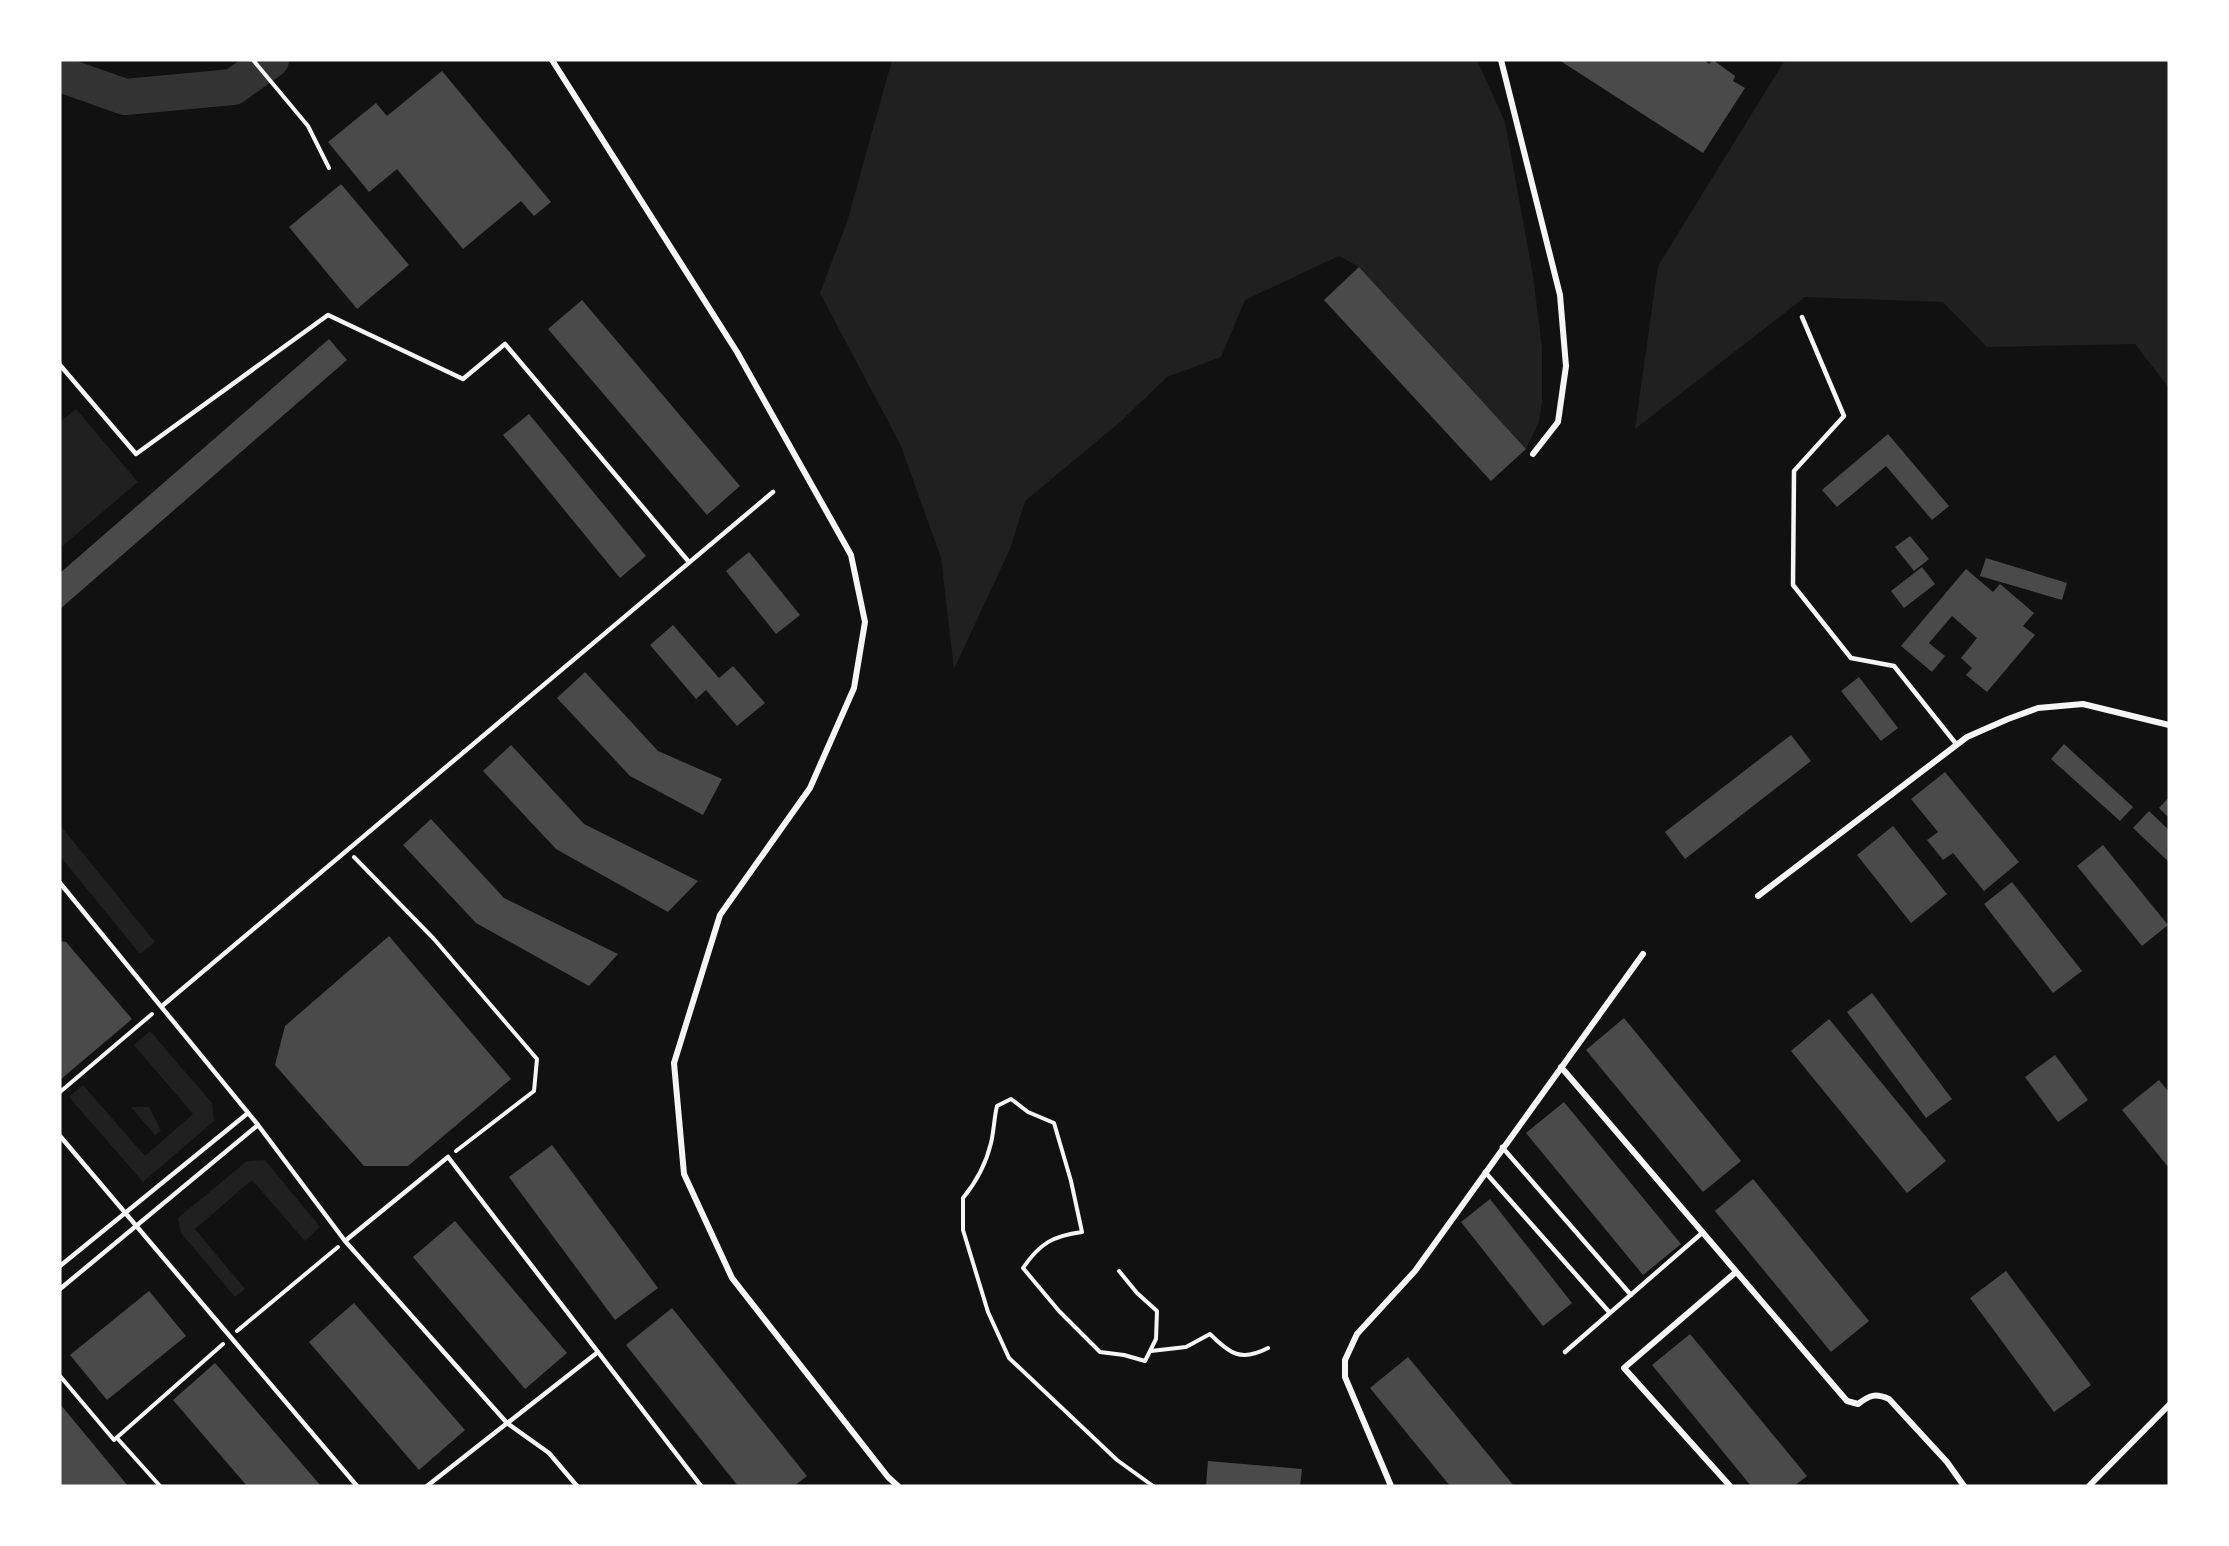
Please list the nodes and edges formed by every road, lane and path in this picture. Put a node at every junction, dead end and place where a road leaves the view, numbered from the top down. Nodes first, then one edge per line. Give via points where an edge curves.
1 (253, 60) edge
2 (552, 60) edge
3 (1501, 60) edge
4 (329, 168) dead end
5 (1802, 317) dead end
6 (60, 365) edge
7 (1533, 454) dead end
8 (773, 492) dead end
9 (689, 562) junction
10 (2169, 726) edge
11 (1957, 745) junction
12 (348, 850) junction
13 (60, 882) edge
14 (1758, 896) dead end
15 (1643, 954) dead end
16 (162, 1006) junction
17 (1561, 1067) junction
18 (60, 1092) edge
19 (248, 1113) junction
20 (258, 1125) junction
21 (60, 1136) edge
22 (1502, 1148) junction
23 (448, 1157) junction
24 (1485, 1172) junction
25 (126, 1212) junction
26 (136, 1225) junction
27 (1702, 1233) junction
28 (345, 1241) junction
29 (60, 1266) edge
30 (1119, 1271) dead end
31 (1736, 1272) junction
32 (60, 1289) edge
33 (1631, 1295) junction
34 (1610, 1313) junction
35 (231, 1336) junction
36 (1268, 1348) dead end
37 (598, 1352) junction
38 (1150, 1352) junction
39 (1565, 1352) dead end
40 (60, 1376) edge
41 (2169, 1405) edge
42 (507, 1424) junction
43 (117, 1438) junction
44 (160, 1486) edge
45 (357, 1486) edge
46 (427, 1486) edge
47 (577, 1486) edge
48 (701, 1486) edge
49 (898, 1486) edge
50 (1153, 1486) edge
51 (1391, 1486) edge
52 (1730, 1486) edge
53 (1964, 1486) edge
54 (2089, 1486) edge

1 - 4 path via 308,126
2 - 49 street via 736,351 851,555 865,622 854,688 810,788 720,915 674,1063 684,1174 732,1278
3 - 7 street via 1560,295 1566,366 1558,422
5 - 11 lane via 1844,416 1794,471 1793,585 1851,658 1894,666
6 - 9 lane via 136,454 328,315 463,379 505,344
8 - 9 lane
9 - 12 lane
10 - 11 street via 2084,705 2038,708 1967,737
11 - 14 street
12 - 16 lane
12 - 23 path via 434,939 537,1059 534,1091
13 - 16 lane
15 - 17 street
16 - 18 path
16 - 19 lane
17 - 22 street
17 - 27 street
19 - 20 lane
19 - 25 lane
20 - 26 lane
20 - 28 lane
21 - 25 lane
22 - 24 street
22 - 33 lane
23 - 28 lane
23 - 37 lane
24 - 34 lane
24 - 51 street via 1415,1271 1357,1334 1345,1360 1345,1377
25 - 26 lane
25 - 29 lane
26 - 32 lane
26 - 35 lane
27 - 31 street
27 - 33 lane
28 - 35 path
28 - 42 lane
30 - 38 path via 1157,1311 1156,1339
31 - 52 street via 1624,1368
31 - 53 street via 1847,1401 1858,1404 1878,1394 1889,1399
33 - 34 lane
34 - 39 lane
35 - 43 path
35 - 45 lane
36 - 38 path via 1252,1356 1227,1351 1210,1334 1186,1347
37 - 42 lane
37 - 48 lane
38 - 50 path via 1145,1361 1100,1352 1023,1268 1041,1245 1060,1235 1082,1232 1054,1123 1011,1100 997,1106 984,1165 963,1198 963,1230 988,1312 1009,1358 1117,1460
40 - 43 path via 114,1440
41 - 54 street
42 - 46 lane
42 - 47 lane via 549,1453
43 - 44 path

